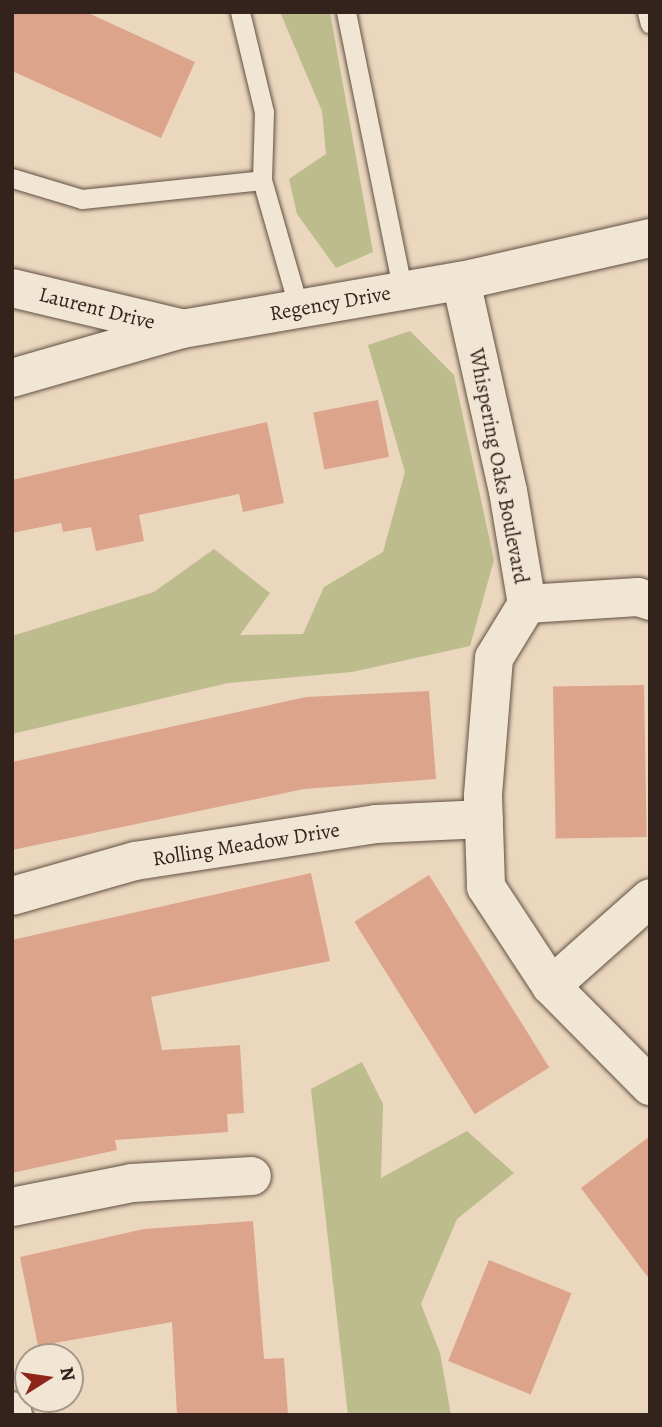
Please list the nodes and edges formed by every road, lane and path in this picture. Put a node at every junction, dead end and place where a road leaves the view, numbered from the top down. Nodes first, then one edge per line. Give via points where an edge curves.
1 (346, 12) edge
2 (647, 12) edge
3 (240, 13) edge
4 (650, 24) edge
5 (12, 177) edge
6 (262, 180) junction
7 (650, 237) edge
8 (461, 281) junction
9 (12, 288) edge
10 (403, 291) junction
11 (299, 309) junction
12 (182, 329) junction
13 (12, 379) edge
14 (650, 601) edge
15 (527, 604) junction
16 (484, 819) junction
17 (12, 896) edge
18 (650, 898) edge
19 (551, 986) junction
20 (650, 1086) edge
21 (252, 1176) dead end
22 (12, 1208) edge

1 - 10 lane
2 - 4 lane
3 - 6 lane via 264,112
5 - 6 lane via 82,199
6 - 11 lane
7 - 8 street, Regency Drive
8 - 10 street, Regency Drive
8 - 15 street, Whispering Oaks Boulevard via 508,491
9 - 12 street, Laurent Drive
10 - 11 street, Regency Drive
11 - 12 street, Regency Drive
12 - 13 street, Regency Drive
14 - 15 street via 638,597
15 - 16 street, Whispering Oaks Boulevard via 494,658
16 - 17 street, Rolling Meadow Drive via 376,824 135,861
16 - 19 street, Whispering Oaks Boulevard via 486,887
18 - 19 street
19 - 20 street, Whispering Oaks Boulevard
21 - 22 street via 132,1183

